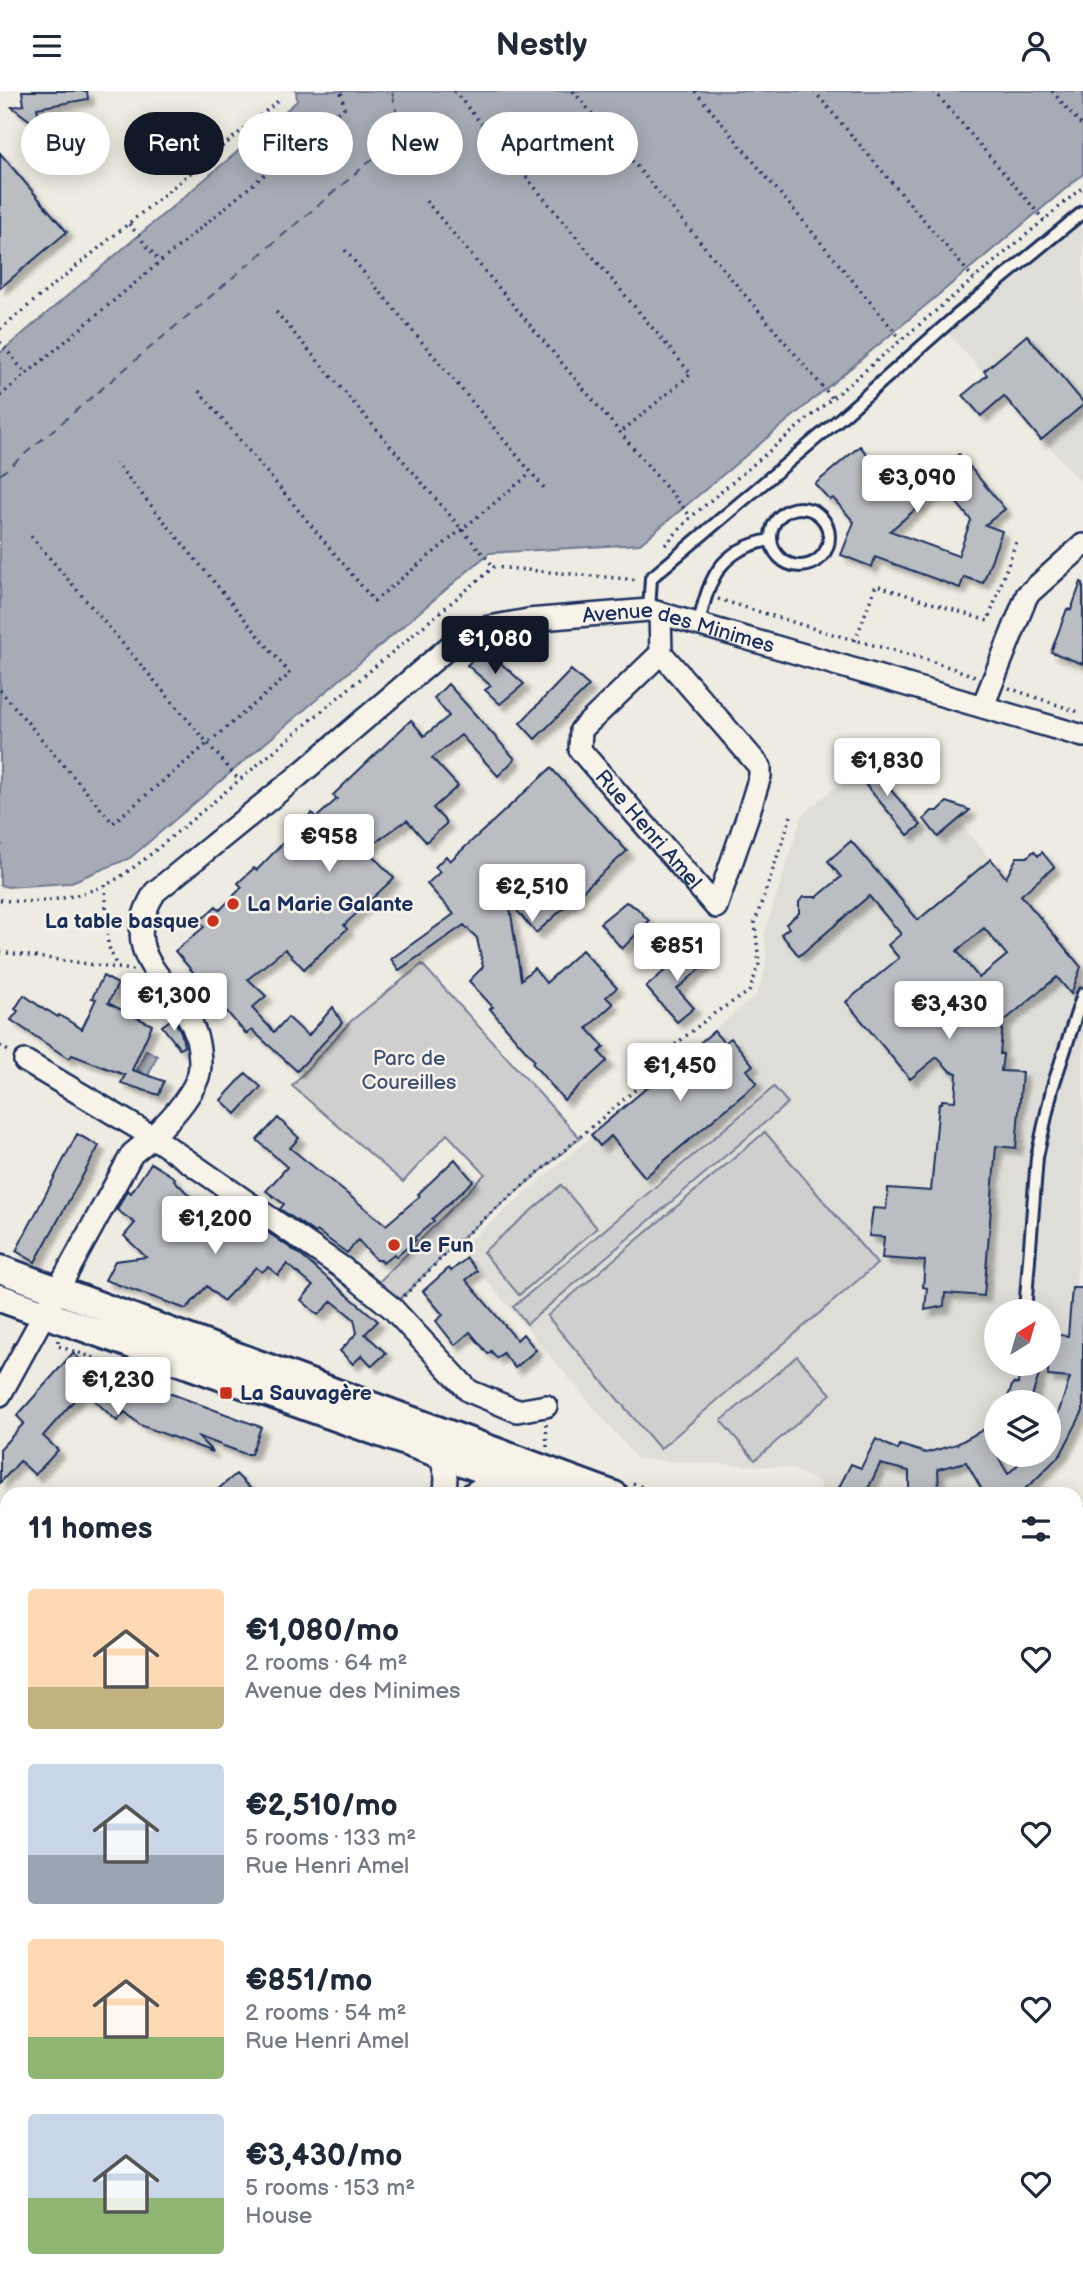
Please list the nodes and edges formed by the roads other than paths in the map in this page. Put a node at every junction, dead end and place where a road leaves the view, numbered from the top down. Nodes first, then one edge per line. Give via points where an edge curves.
1 (1083, 212) edge
2 (770, 540) junction
3 (1083, 545) edge
4 (655, 612) junction
5 (699, 624) junction
6 (661, 653) junction
7 (983, 706) junction
8 (1083, 736) edge
9 (1083, 994) edge
10 (25, 1061) dead end
11 (153, 1137) junction
12 (0, 1269) edge
13 (59, 1291) junction
14 (0, 1298) edge
15 (1026, 1299) edge
16 (47, 1314) junction
17 (0, 1395) edge
18 (546, 1406) dead end
19 (440, 1453) junction
20 (501, 1475) junction
21 (445, 1487) edge
22 (482, 1487) edge
23 (533, 1487) edge
24 (592, 1487) edge

1 - 4 lane via 651,578
2 - 2 lane via 783,562 808,566 827,549 829,531 817,513 794,508 776,519
2 - 5 lane via 750,544 717,569 705,594
3 - 7 street via 1027,595
4 - 5 street, Avenue des Minimes
4 - 6 street
4 - 11 street, Avenue des Minimes via 528,619 462,636 155,892 144,909 141,943 198,1039 199,1074 191,1091
5 - 7 street, Avenue des Minimes
6 - 6 street, Rue Henri Amel via 581,730 580,750 716,907 760,767
7 - 8 street, Avenue des Minimes
9 - 15 lane via 1052,1089 1037,1157
10 - 11 street
11 - 13 street, Avenue des Minimes via 132,1154
11 - 18 street via 393,1308 469,1391 517,1411
12 - 13 street
13 - 16 street, Avenue des Minimes
13 - 24 street
14 - 16 street
16 - 17 street, Avenue des Minimes
16 - 19 street
19 - 20 street
19 - 21 street
20 - 22 street
20 - 23 street

